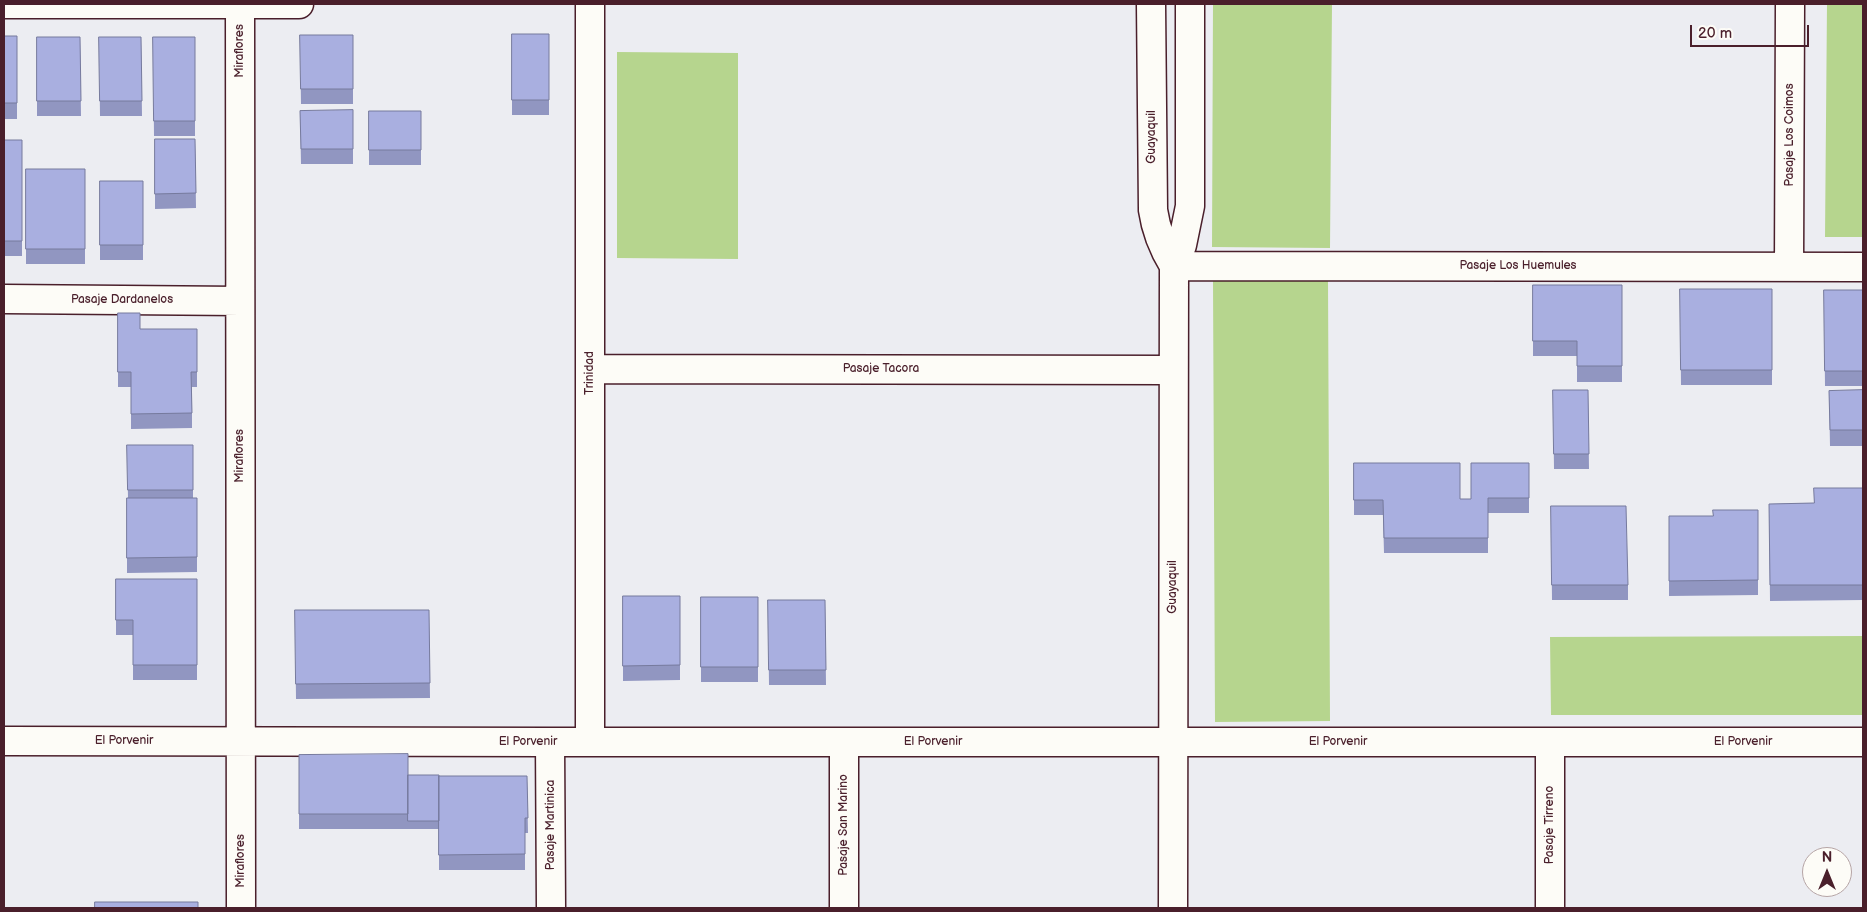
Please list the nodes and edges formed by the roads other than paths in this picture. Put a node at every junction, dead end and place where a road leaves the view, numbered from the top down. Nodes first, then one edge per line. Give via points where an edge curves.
1 (4, 4) edge
2 (240, 4) edge
3 (299, 4) edge
4 (590, 4) edge
5 (1151, 4) edge
6 (1190, 4) edge
7 (1790, 4) edge
8 (1174, 266) junction
9 (1789, 267) junction
10 (1863, 267) edge
11 (4, 299) edge
12 (240, 300) junction
13 (590, 369) junction
14 (1173, 370) junction
15 (4, 741) edge
16 (240, 742) junction
17 (550, 742) junction
18 (590, 742) junction
19 (844, 742) junction
20 (1173, 742) junction
21 (1550, 742) junction
22 (1863, 742) edge
23 (241, 908) edge
24 (551, 908) edge
25 (844, 908) edge
26 (1173, 908) edge
27 (1550, 908) edge

1 - 2 street
2 - 3 street
2 - 12 street, Miraflores
4 - 13 street, Trinidad
5 - 8 street, Guayaquil via 1153,210 1163,248
6 - 8 street, Guayaquil via 1190,206
7 - 9 street, Pasaje Los Coimos
8 - 9 street, Pasaje Los Huemules
8 - 14 street, Guayaquil
9 - 10 street, Pasaje Los Huemules
11 - 12 street, Pasaje Dardanelos
12 - 16 street, Miraflores
13 - 14 street, Pasaje Tacora
13 - 18 street, Trinidad
14 - 20 street, Guayaquil
15 - 16 street, El Porvenir
16 - 17 street, El Porvenir
16 - 23 street, Miraflores
17 - 18 street, El Porvenir
17 - 24 street, Pasaje Martinica
18 - 19 street, El Porvenir
19 - 20 street, El Porvenir
19 - 25 street, Pasaje San Marino
20 - 21 street, El Porvenir
20 - 26 street, Guayaquil
21 - 22 street, El Porvenir
21 - 27 street, Pasaje Tirreno

